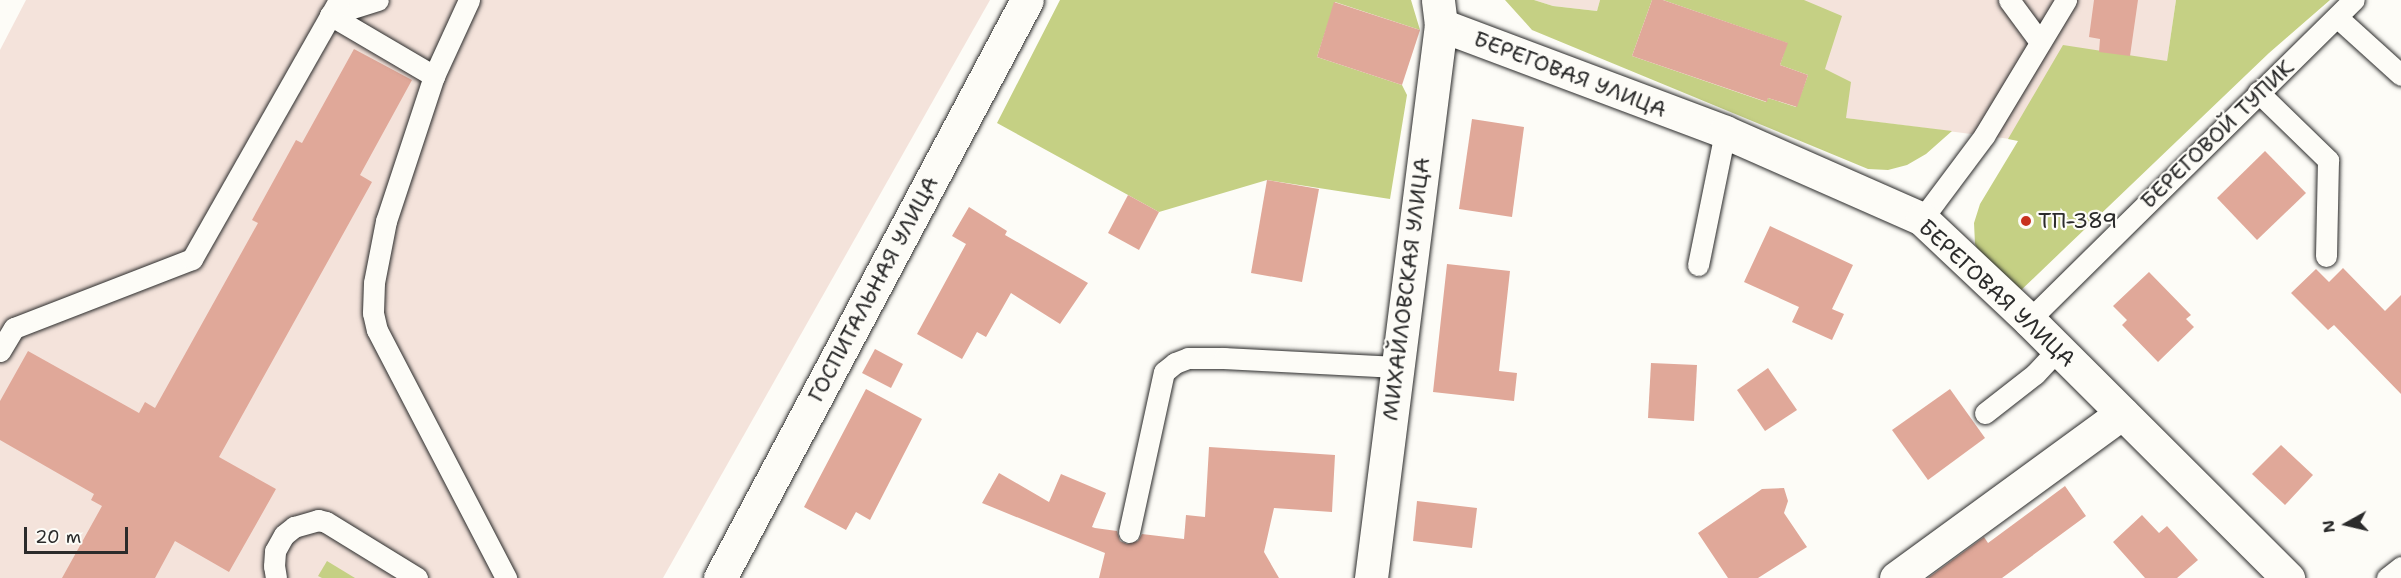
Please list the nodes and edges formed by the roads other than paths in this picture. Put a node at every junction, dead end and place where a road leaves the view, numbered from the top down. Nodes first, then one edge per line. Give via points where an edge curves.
1 (378, 0) edge
2 (469, 0) edge
3 (1027, 0) edge
4 (2009, 0) edge
5 (2066, 0) edge
6 (2354, 0) edge
7 (335, 8) edge
8 (1439, 13) edge
9 (2337, 17) junction
10 (2040, 42) junction
11 (2401, 75) edge
12 (434, 76) junction
13 (2258, 92) junction
14 (1725, 132) junction
15 (1922, 219) junction
16 (2326, 256) dead end
17 (1698, 265) dead end
18 (2029, 320) junction
19 (2058, 349) junction
20 (0, 351) edge
21 (1396, 367) junction
22 (1985, 413) dead end
23 (2122, 413) junction
24 (1129, 532) dead end
25 (2401, 567) edge
26 (2286, 577) edge
27 (276, 578) edge
28 (417, 578) edge
29 (506, 578) edge
30 (720, 578) edge
31 (1371, 578) edge
32 (1896, 578) edge
33 (2387, 578) edge

1 - 7 lane
2 - 12 lane
3 - 30 street, ГОСПИТАЛЬНАЯ УЛИЦА
4 - 10 lane
5 - 10 lane
6 - 9 lane, БЕРЕГОВОЙ ТУПИК
7 - 12 lane
7 - 20 lane via 192,259 14,328
8 - 14 street, БЕРЕГОВАЯ УЛИЦА
8 - 21 street, МИХАЙЛОВСКАЯ УЛИЦА
9 - 11 lane
9 - 13 lane, БЕРЕГОВОЙ ТУПИК
10 - 15 lane via 1984,136
12 - 29 lane via 387,221 374,283 373,313 377,330
13 - 16 lane via 2328,160
13 - 18 lane, БЕРЕГОВОЙ ТУПИК
14 - 15 street, БЕРЕГОВАЯ УЛИЦА
14 - 17 lane
15 - 18 street, БЕРЕГОВАЯ УЛИЦА
18 - 19 street, БЕРЕГОВАЯ УЛИЦА
19 - 22 lane
19 - 23 street, БЕРЕГОВАЯ УЛИЦА
21 - 24 lane via 1224,358 1188,358 1175,363 1164,372
21 - 31 street, МИХАЙЛОВСКАЯ УЛИЦА
23 - 26 street, БЕРЕГОВАЯ УЛИЦА
23 - 32 street
25 - 33 lane
27 - 28 lane via 275,551 284,535 294,527 318,520

